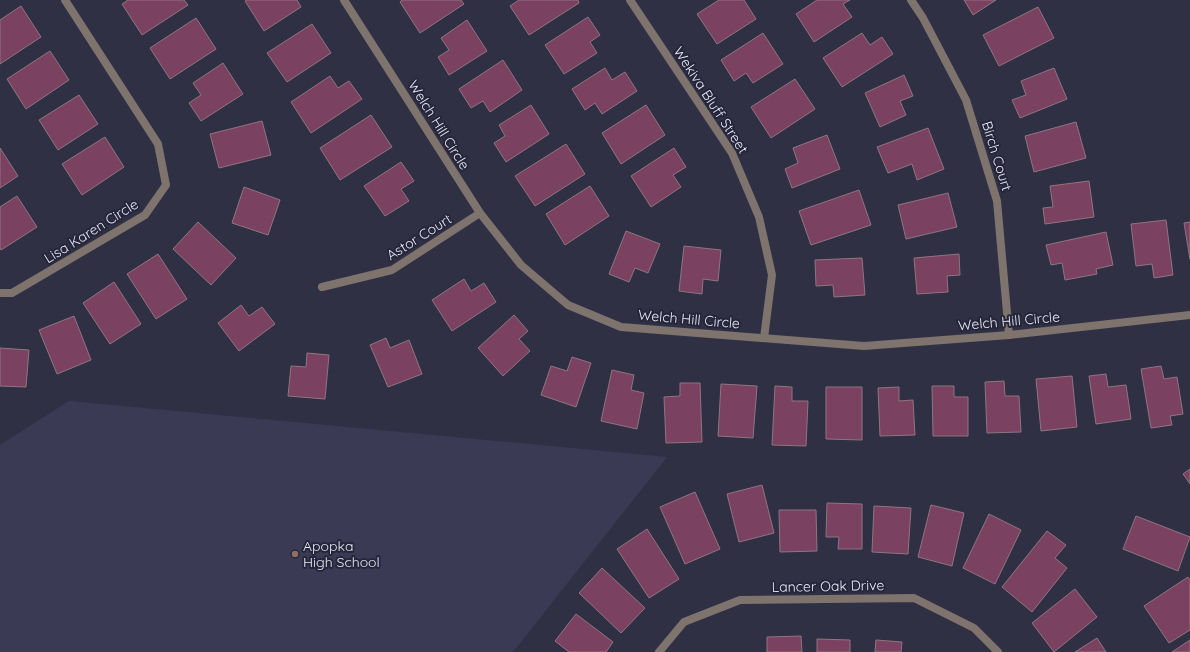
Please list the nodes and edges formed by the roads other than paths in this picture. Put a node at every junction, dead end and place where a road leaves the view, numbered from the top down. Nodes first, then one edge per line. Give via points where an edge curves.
1 (65, 0) edge
2 (344, 0) edge
3 (630, 0) edge
4 (911, 0) edge
5 (480, 213) junction
6 (322, 286) dead end
7 (0, 293) edge
8 (1190, 315) edge
9 (1009, 335) junction
10 (764, 338) junction
11 (659, 652) edge
12 (998, 652) edge

1 - 7 street, Lisa Karen Circle via 158,144 166,185 145,215 12,293
2 - 5 street, Welch Hill Circle
3 - 10 street, Wekiva Bluff Street via 732,153 759,217 772,276
4 - 9 street, Birch Court via 966,100 997,201
5 - 6 street, Astor Court via 392,270
5 - 10 street, Welch Hill Circle via 521,265 568,305 621,327
8 - 9 street, Welch Hill Circle
9 - 10 street, Welch Hill Circle via 864,346
11 - 12 street, Lancer Oak Drive via 684,622 740,600 914,598 974,628

